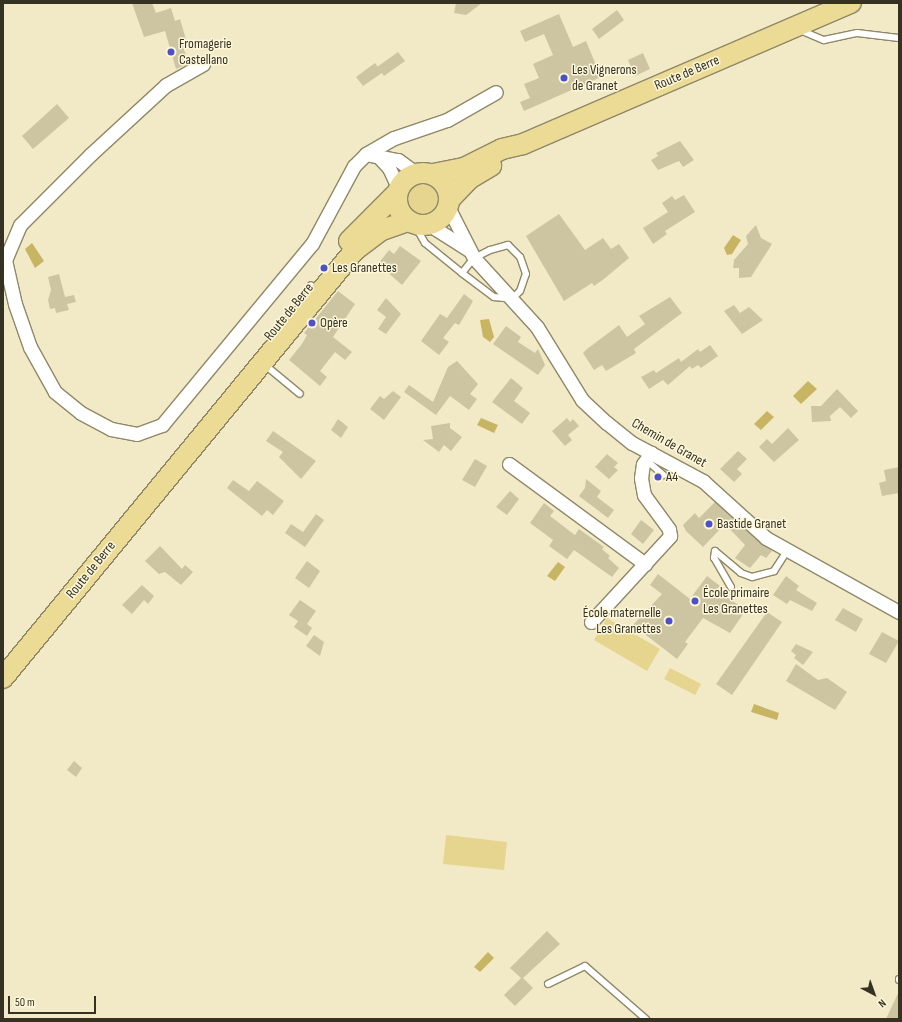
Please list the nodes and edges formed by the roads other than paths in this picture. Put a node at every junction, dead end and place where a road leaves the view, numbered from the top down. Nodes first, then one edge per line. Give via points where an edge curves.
1 (838, 5) edge
2 (795, 27) junction
3 (899, 38) edge
4 (203, 64) dead end
5 (496, 92) dead end
6 (523, 144) junction
7 (372, 155) junction
8 (425, 173) junction
9 (397, 190) junction
10 (448, 203) junction
11 (417, 223) junction
12 (472, 254) junction
13 (462, 273) junction
14 (311, 285) junction
15 (512, 299) junction
16 (262, 363) junction
17 (300, 394) dead end
18 (195, 442) junction
19 (648, 456) junction
20 (509, 464) dead end
21 (663, 475) dead end
22 (787, 551) junction
23 (645, 564) junction
24 (731, 587) dead end
25 (899, 612) edge
26 (591, 622) dead end
27 (3, 678) edge
28 (548, 984) dead end
29 (646, 1019) edge

1 - 2 main road, Route de Berre
2 - 3 lane via 824,40 856,33
2 - 6 main road, Route de Berre
4 - 7 street via 166,85 20,225 10,242 5,260 8,276 30,347 55,392 81,413 111,429 137,434 162,425 312,244 354,166
5 - 7 street via 446,120 394,138
6 - 8 main road, Route de Berre via 502,149 464,168
6 - 10 main road, Route de Berre via 469,179
7 - 8 street via 398,160
7 - 9 street via 389,168
8 - 9 main road
8 - 10 main road via 445,184
9 - 11 main road via 397,206
9 - 14 main road, Route de Berre via 336,253
10 - 11 main road via 440,218
10 - 12 street, Chemin de Granet
11 - 12 street, Chemin de Granet
11 - 13 lane via 425,243
11 - 16 main road, Route de Berre via 382,230 355,250
12 - 13 lane
12 - 15 street, Chemin de Granet
12 - 15 lane via 508,245 520,257 526,274 520,291
13 - 15 lane via 494,297
14 - 16 lane via 308,296 261,355
14 - 18 main road, Route de Berre via 240,372
15 - 19 street, Chemin de Granet via 547,340 582,400
16 - 17 lane
16 - 18 main road, Route de Berre
18 - 27 main road, Route de Berre
19 - 21 lane
19 - 22 street, Chemin de Granet via 703,481 759,533
19 - 23 street via 641,478 644,495 671,533 667,541
20 - 23 street
22 - 24 lane via 774,571 752,577 741,573 715,551 714,558
22 - 25 street, Chemin de Granet
23 - 26 street
28 - 29 lane via 585,966

